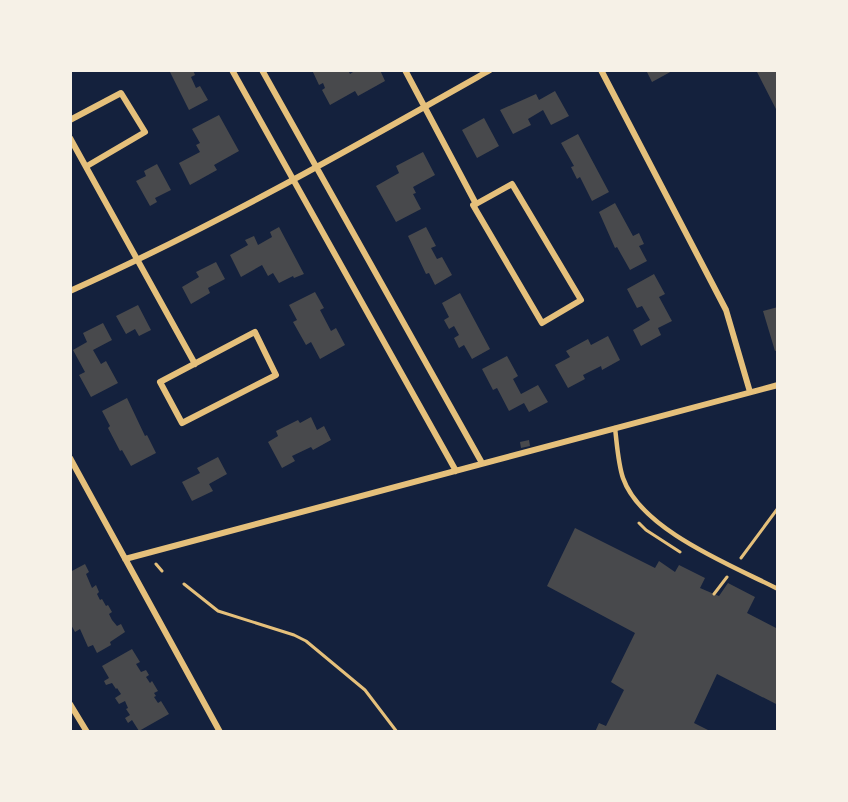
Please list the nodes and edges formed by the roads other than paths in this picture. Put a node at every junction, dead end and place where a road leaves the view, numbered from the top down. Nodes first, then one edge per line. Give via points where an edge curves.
1 (232, 70) edge
2 (262, 70) edge
3 (405, 70) edge
4 (490, 70) edge
5 (601, 70) edge
6 (425, 107) junction
7 (70, 120) edge
8 (70, 138) edge
9 (87, 166) junction
10 (317, 168) junction
11 (294, 179) junction
12 (476, 204) junction
13 (139, 260) junction
14 (70, 291) edge
15 (195, 364) junction
16 (777, 385) edge
17 (750, 392) junction
18 (615, 428) junction
19 (70, 458) edge
20 (482, 463) junction
21 (456, 471) junction
22 (125, 559) junction
23 (777, 588) edge
24 (70, 704) edge
25 (87, 732) edge
26 (220, 732) edge

1 - 11 street
2 - 10 street
3 - 6 street
4 - 6 street
5 - 17 street via 726,310
6 - 10 street
6 - 12 street
7 - 9 street via 121,93 145,132
8 - 9 street
9 - 13 street
10 - 11 street
10 - 20 street
11 - 13 street
11 - 21 street
12 - 12 street via 512,184 581,300 542,323 473,205
13 - 14 street
13 - 15 street
15 - 15 street via 160,382 182,423 276,375 255,332
16 - 17 street
17 - 18 street
18 - 20 street
18 - 23 lane via 623,478 640,507 680,539
19 - 22 street
20 - 21 street
21 - 22 street
22 - 26 street
24 - 25 street

